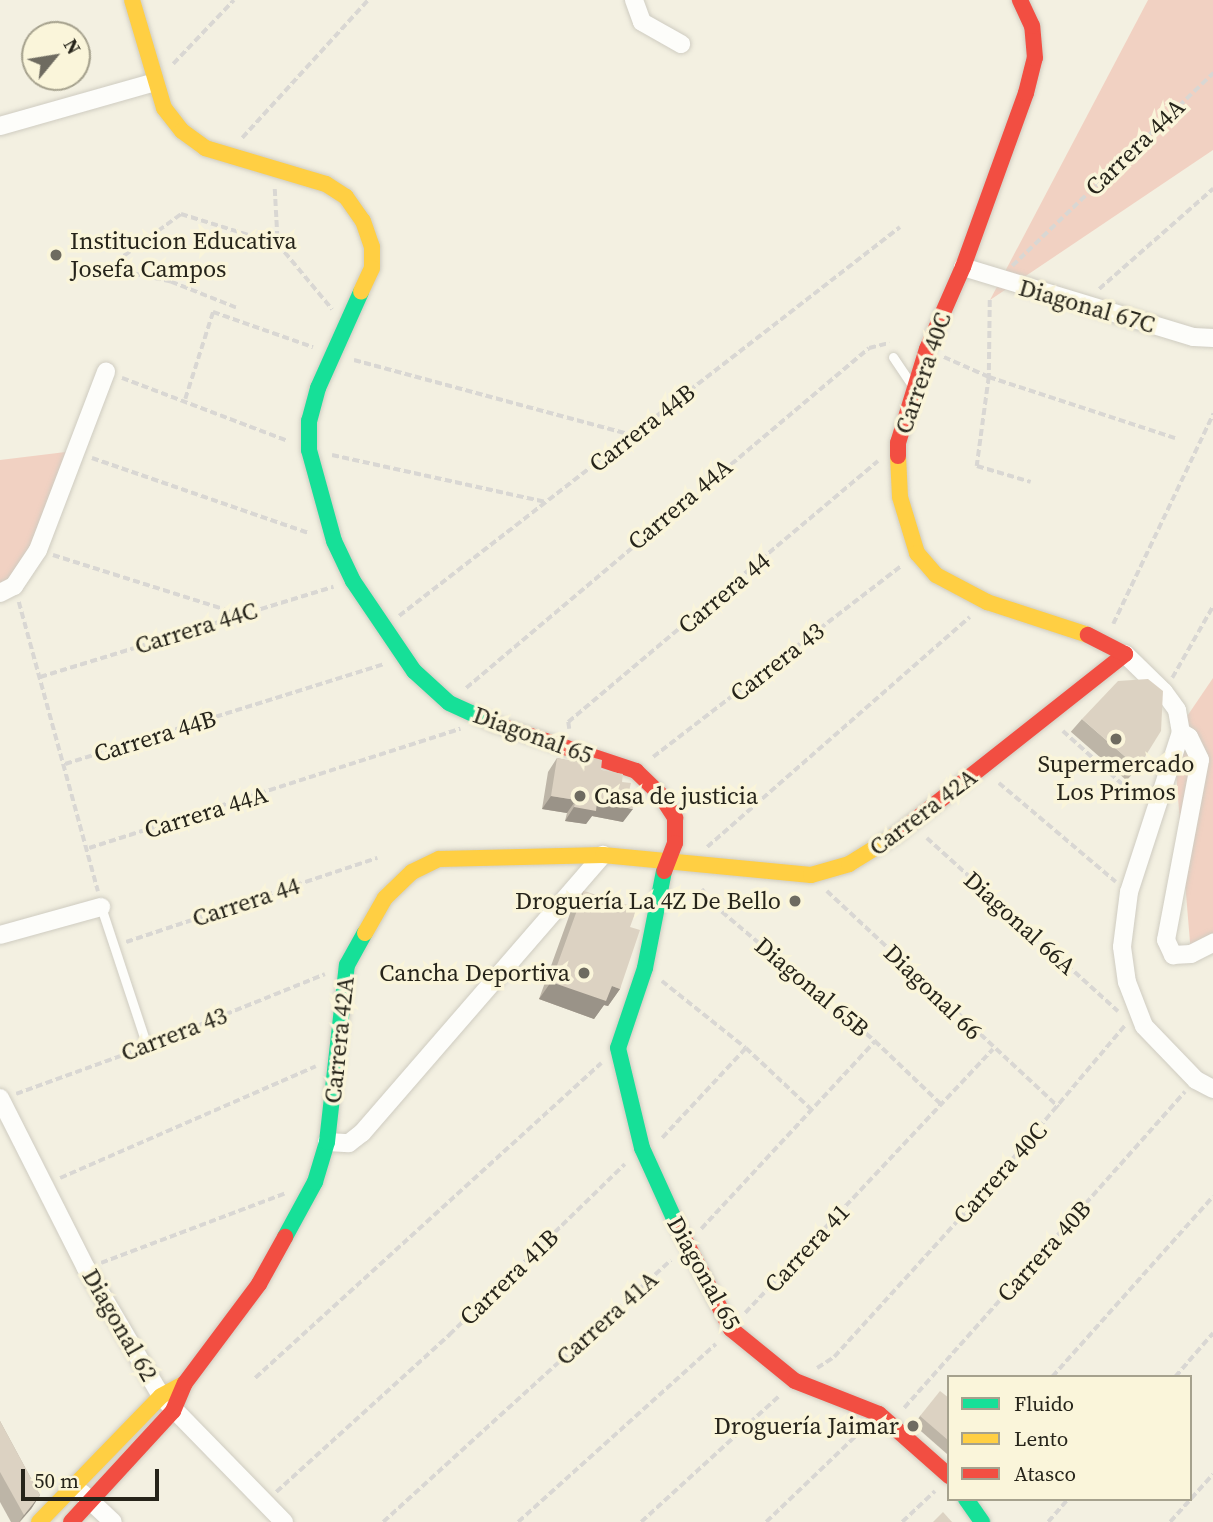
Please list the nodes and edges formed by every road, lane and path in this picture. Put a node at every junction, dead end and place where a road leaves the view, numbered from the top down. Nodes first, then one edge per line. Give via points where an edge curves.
1 (132, 0) edge
2 (234, 0) edge
3 (368, 0) edge
4 (634, 0) edge
5 (1020, 0) edge
6 (681, 44) dead end
7 (1213, 73) edge
8 (155, 82) junction
9 (0, 126) edge
10 (226, 156) junction
11 (273, 166) junction
12 (1213, 189) edge
13 (900, 227) dead end
14 (278, 244) junction
15 (963, 267) junction
16 (998, 280) junction
17 (990, 300) dead end
18 (1082, 304) junction
19 (236, 308) dead end
20 (346, 326) junction
21 (1213, 338) edge
22 (895, 344) dead end
23 (927, 349) junction
24 (331, 354) junction
25 (893, 357) dead end
26 (106, 372) joint
27 (989, 377) junction
28 (914, 390) junction
29 (185, 399) junction
30 (1213, 415) edge
31 (632, 435) junction
32 (1175, 438) dead end
33 (898, 443) junction
34 (309, 450) junction
35 (74, 451) junction
36 (1031, 482) dead end
37 (545, 502) junction
38 (334, 541) junction
39 (38, 550) junction
40 (918, 553) junction
41 (353, 582) junction
42 (7, 590) edge
43 (988, 602) junction
44 (1213, 606) edge
45 (240, 614) junction
46 (383, 628) junction
47 (1105, 641) junction
48 (1125, 654) junction
49 (405, 658) junction
50 (40, 677) junction
51 (1164, 692) junction
52 (449, 704) junction
53 (1049, 718) junction
54 (480, 719) junction
55 (1181, 732) junction
56 (569, 749) junction
57 (65, 764) junction
58 (981, 768) junction
59 (636, 771) junction
60 (1153, 812) junction
61 (912, 825) junction
62 (89, 848) junction
63 (603, 855) junction
64 (377, 859) dead end
65 (666, 862) junction
66 (685, 866) junction
67 (811, 875) junction
68 (1129, 892) junction
69 (102, 907) junction
70 (0, 935) edge
71 (1213, 943) edge
72 (114, 946) junction
73 (347, 965) junction
74 (645, 968) junction
75 (1133, 1016) junction
76 (876, 1041) junction
77 (147, 1046) junction
78 (618, 1048) junction
79 (746, 1048) junction
80 (993, 1049) junction
81 (337, 1057) junction
82 (1196, 1080) junction
83 (1213, 1089) edge
84 (0, 1099) edge
85 (942, 1105) junction
86 (1059, 1107) junction
87 (811, 1109) junction
88 (327, 1142) junction
89 (642, 1148) junction
90 (315, 1182) junction
91 (44, 1185) junction
92 (1213, 1196) edge
93 (686, 1246) junction
94 (86, 1268) junction
95 (731, 1329) junction
96 (1213, 1333) edge
97 (1054, 1375) edge
98 (1177, 1375) edge
99 (256, 1378) dead end
100 (795, 1381) junction
101 (185, 1383) junction
102 (161, 1396) junction
103 (173, 1410) junction
104 (886, 1418) junction
105 (1213, 1474) edge
106 (944, 1481) edge
107 (75, 1486) junction
108 (1192, 1497) edge
109 (91, 1501) junction
110 (967, 1501) edge
111 (1066, 1501) edge
112 (1189, 1501) edge
113 (264, 1502) junction
114 (39, 1522) edge
115 (71, 1522) edge
116 (113, 1522) edge
117 (284, 1522) edge
118 (383, 1522) edge
119 (518, 1522) edge
120 (641, 1522) edge
121 (766, 1522) edge
122 (902, 1522) edge
123 (982, 1522) edge
124 (1048, 1522) edge
125 (1170, 1522) edge

1 - 8 street, Diagonal 65
2 - 8 path
3 - 10 path
4 - 6 street via 642,22
5 - 15 street, Carrera 40C via 1032,26 1035,58
7 - 16 path, Carrera 44A
8 - 9 street
8 - 10 street, Diagonal 65 via 164,108 182,131
10 - 11 street, Diagonal 65
11 - 14 path
11 - 20 street, Diagonal 65 via 327,184 346,197 363,221 372,247 372,268
12 - 18 path
13 - 31 path, Carrera 44B
14 - 19 path via 181,214 107,268 171,282
14 - 20 path
15 - 16 street, Diagonal 67C
15 - 23 street, Carrera 40C
16 - 18 street, Diagonal 67C
17 - 27 path
18 - 21 street, Diagonal 67C
20 - 24 street, Diagonal 65
22 - 52 path, Carrera 44A via 869,348 693,492
23 - 27 path
23 - 28 street, Carrera 40C
24 - 29 path via 212,312
24 - 31 path
24 - 34 street, Diagonal 65 via 309,421
25 - 28 lane
26 - 29 path
26 - 35 street
27 - 32 path
27 - 36 path via 977,466
28 - 33 street, Carrera 40C
29 - 34 path
30 - 47 path
31 - 37 path, Carrera 44B
33 - 40 street, Carrera 40C via 900,497
33 - 56 path, Carrera 44 via 568,722
34 - 37 path
34 - 38 street, Diagonal 65
35 - 38 path via 255,518
35 - 39 street
37 - 46 path, Carrera 44B
38 - 41 street, Diagonal 65
39 - 42 street
39 - 45 path
40 - 43 street, Carrera 40C via 936,575
40 - 59 path, Carrera 43
41 - 45 path, Carrera 44C
41 - 46 street, Diagonal 65
42 - 50 path
43 - 47 street, Carrera 40C
43 - 66 path
44 - 51 path
45 - 50 path, Carrera 44C
46 - 49 street, Diagonal 65
47 - 48 street, Carrera 40C
48 - 51 street, Carrera 40C
48 - 53 street, Carrera 42A
49 - 52 street, Diagonal 65
49 - 57 path, Carrera 44B
50 - 57 path
51 - 55 street, Carrera 40C via 1177,710
52 - 54 street, Diagonal 65
53 - 58 street, Carrera 42A
53 - 60 path
54 - 56 street, Diagonal 65
54 - 62 path, Carrera 44A via 449,736
55 - 60 street
55 - 71 street, Carrera 40C via 1189,737 1200,760 1166,940 1173,955 1191,954
56 - 59 street, Diagonal 65
57 - 62 path
58 - 61 street, Carrera 42A
58 - 68 path
59 - 65 street, Diagonal 65 via 659,793 675,818 675,843
60 - 68 street
61 - 67 street, Carrera 42A via 849,864
61 - 75 path, Diagonal 66A
62 - 69 path
63 - 65 street, Carrera 42A
63 - 73 street, Carrera 42A via 439,859 412,872 384,898
63 - 88 street via 362,1133 349,1143
64 - 72 path, Carrera 44
65 - 66 street, Carrera 42A
65 - 74 street, Diagonal 65
66 - 67 street, Carrera 42A
66 - 76 path, Diagonal 65B via 714,905
67 - 80 path, Diagonal 66
68 - 75 street via 1122,947
69 - 70 street
69 - 72 lane
72 - 77 lane
73 - 77 path, Carrera 43
73 - 81 street, Carrera 42A
74 - 78 street, Diagonal 65
74 - 79 path
75 - 82 street
75 - 86 path, Carrera 40C
76 - 85 path, Diagonal 65B
76 - 87 path, Carrera 41A
77 - 84 path, Carrera 43
78 - 89 street, Diagonal 65
78 - 99 path
79 - 87 path
79 - 89 path, Carrera 41B via 656,1145
80 - 85 path, Carrera 41
80 - 86 path, Diagonal 66
81 - 88 street, Carrera 42A
81 - 91 path
82 - 83 street
82 - 104 path, Carrera 40B
84 - 91 street, Diagonal 62
85 - 95 path, Carrera 41
86 - 100 path, Carrera 40C via 834,1357
87 - 93 path, Carrera 41A
88 - 90 street, Carrera 42A
89 - 93 street, Diagonal 65
89 - 113 path, Carrera 41B via 449,1335
90 - 94 path
90 - 101 street, Carrera 42A via 259,1284
91 - 94 street, Diagonal 62
92 - 97 path
93 - 95 street, Diagonal 65
93 - 118 path, Carrera 41A
94 - 102 street, Diagonal 62
95 - 100 street, Diagonal 65
95 - 119 path, Carrera 41
96 - 98 path
100 - 104 street, Diagonal 65
100 - 120 path, Carrera 40C
101 - 102 street, Carrera 42A
101 - 103 street, Carrera 42A
102 - 103 street, Diagonal 62
102 - 107 street, Carrera 42A
103 - 109 street, Carrera 42A
103 - 113 street, Diagonal 62
104 - 106 street, Diagonal 65
104 - 121 path, Carrera 40B
105 - 108 path
106 - 122 path
107 - 109 street
107 - 114 street, Carrera 42A
109 - 115 street, Carrera 42A
109 - 116 street
110 - 123 street
111 - 124 path
112 - 125 path
113 - 117 street, Diagonal 62

